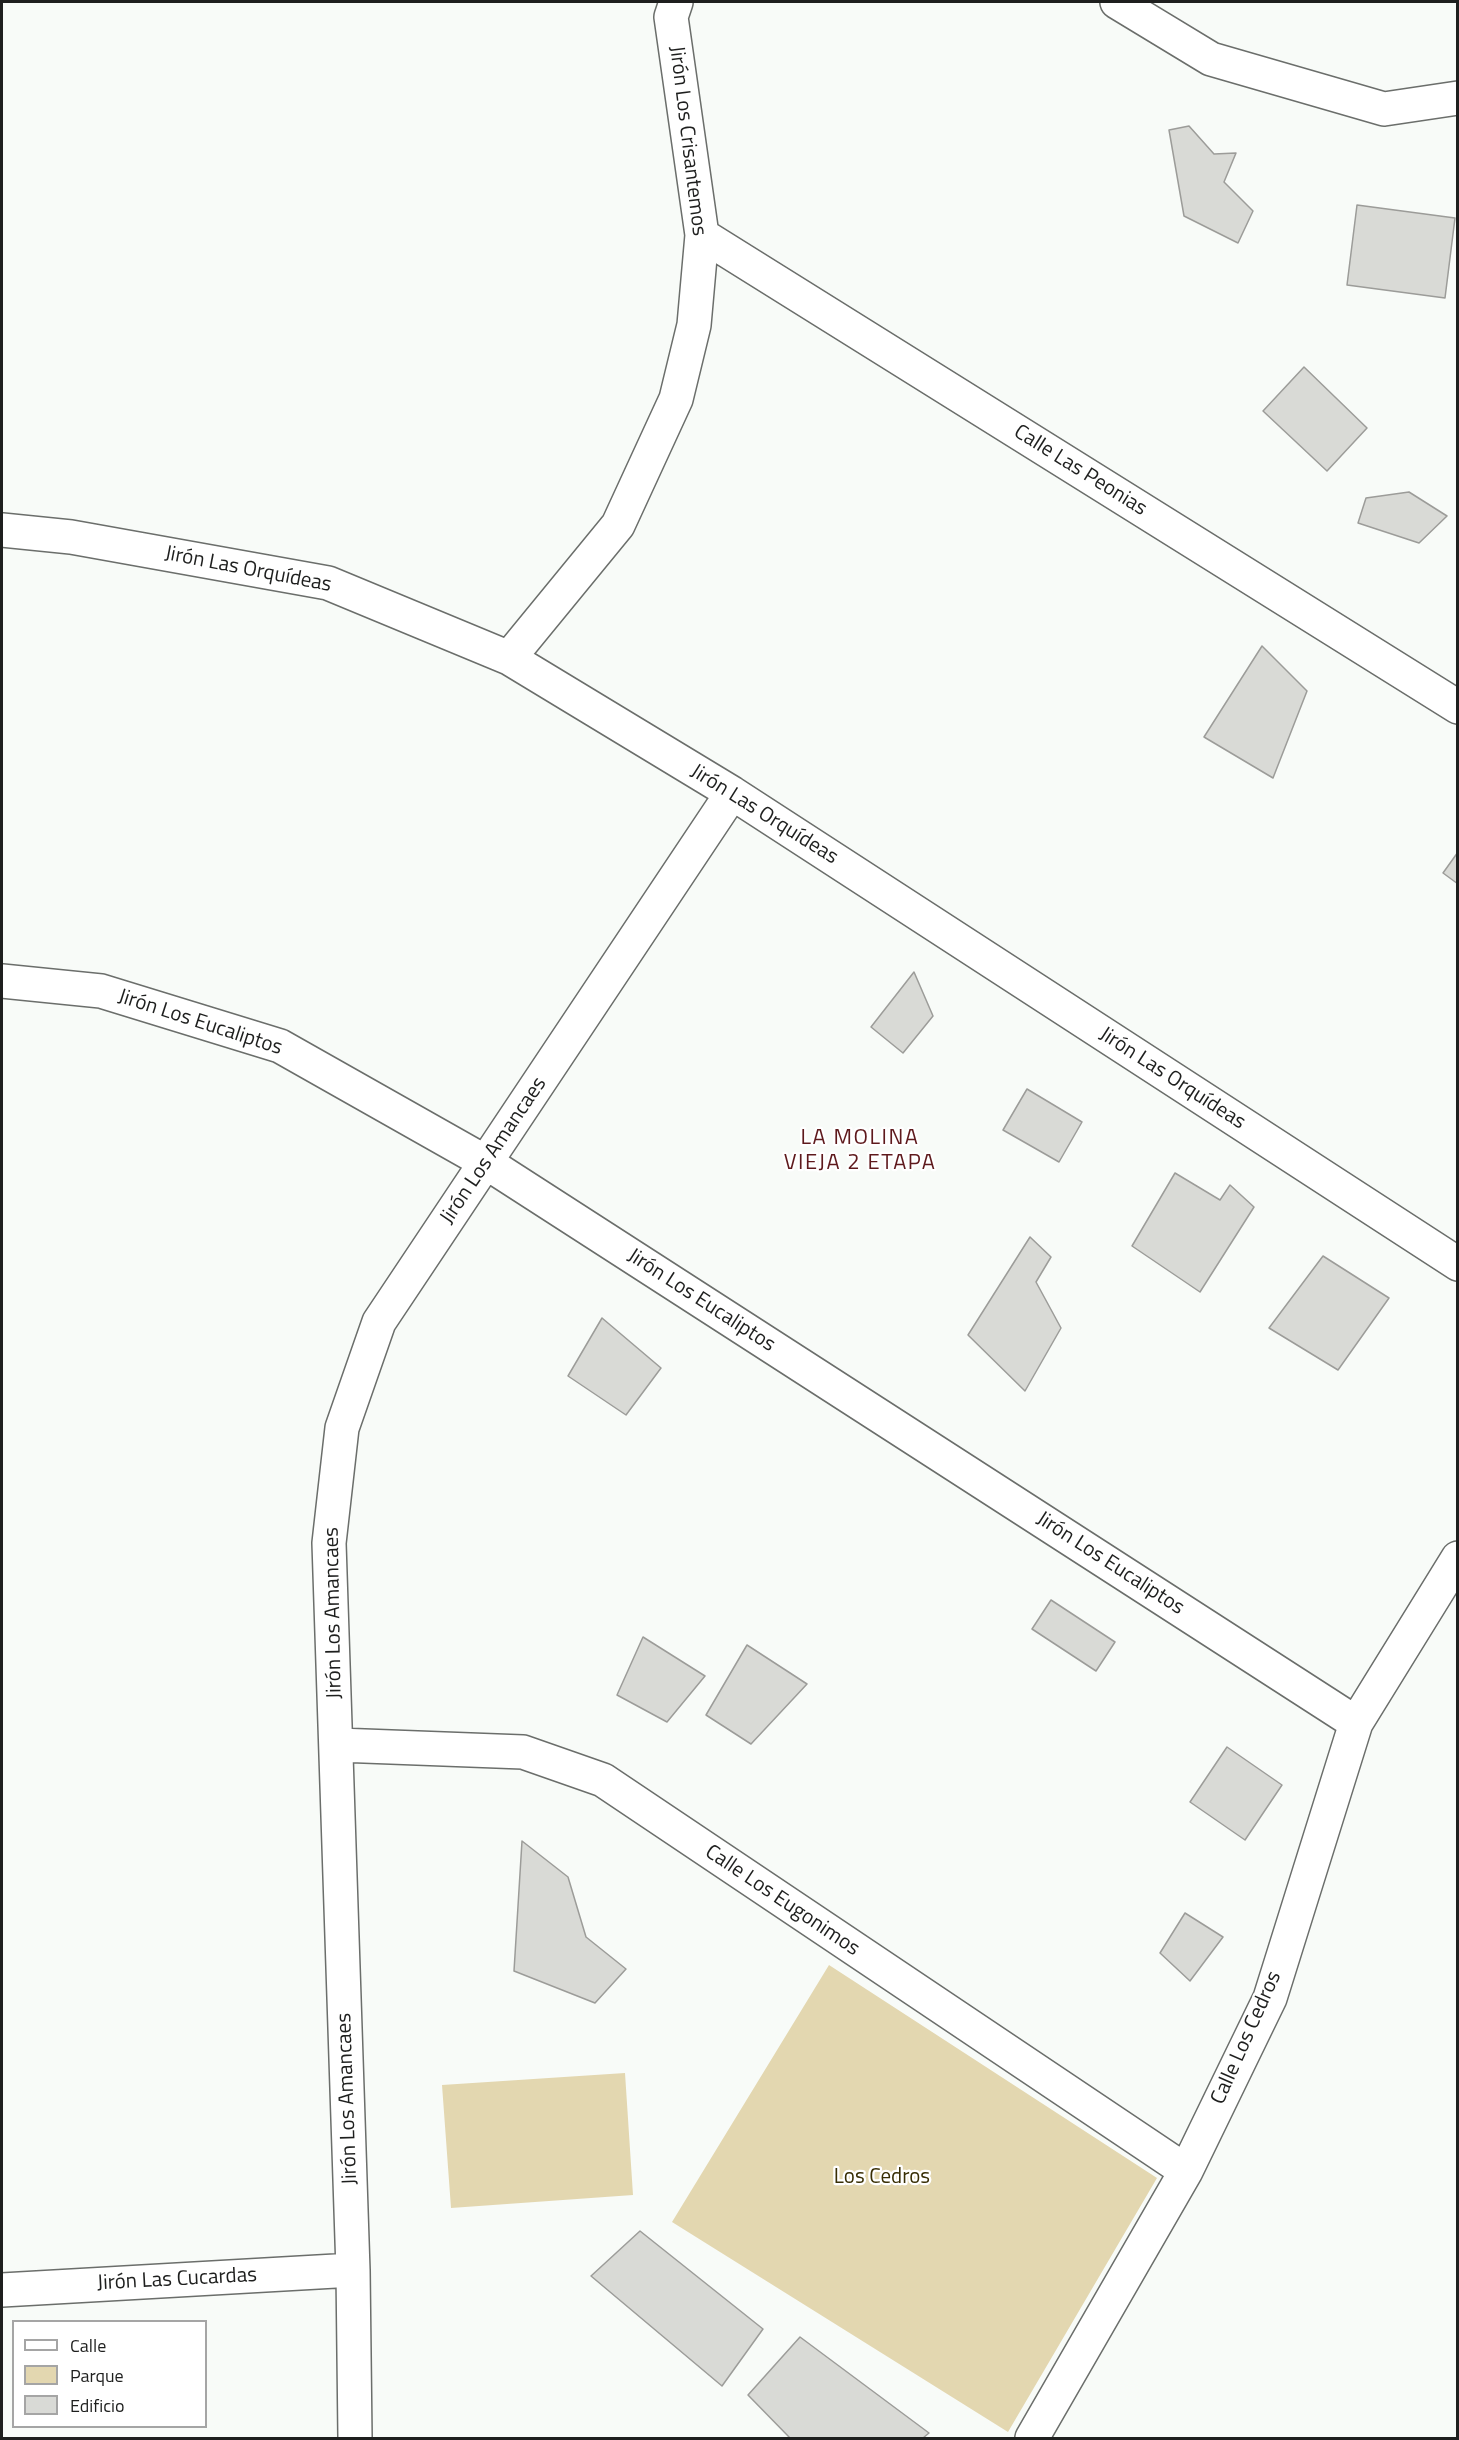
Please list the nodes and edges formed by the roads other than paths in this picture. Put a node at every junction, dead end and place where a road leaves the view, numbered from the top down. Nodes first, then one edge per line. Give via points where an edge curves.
1 (676, 2) edge
2 (1117, 2) edge
3 (1458, 98) edge
4 (702, 235) junction
5 (2, 530) edge
6 (509, 658) junction
7 (1456, 703) edge
8 (732, 793) junction
9 (2, 981) edge
10 (487, 1163) junction
11 (1458, 1264) edge
12 (1458, 1558) edge
13 (1356, 1723) junction
14 (338, 1745) junction
15 (1186, 2171) junction
16 (353, 2270) junction
17 (2, 2290) edge
18 (356, 2439) edge
19 (1032, 2439) edge

1 - 4 street, Jirón Los Crisantemos via 671,17
2 - 3 street via 1211,59 1384,109
4 - 6 street, Jirón Los Crisantemos via 694,325 676,399 618,525
4 - 7 street, Calle Las Peonias
5 - 6 street, Jirón Las Orquídeas via 71,537 328,583
6 - 8 street, Jirón Las Orquídeas
8 - 10 street, Jirón Los Amancaes
8 - 11 street, Jirón Las Orquídeas
9 - 10 street, Jirón Los Eucaliptos via 101,991 280,1046
10 - 13 street, Jirón Los Eucaliptos
10 - 14 street, Jirón Los Amancaes via 379,1322 342,1428 330,1543
12 - 13 street, Calle Los Cedros
13 - 15 street, Calle Los Cedros via 1270,1998
14 - 15 street, Calle Los Eugonimos via 523,1752 603,1780
14 - 16 street, Jirón Los Amancaes
15 - 19 street, Calle Los Cedros
16 - 17 street, Jirón Las Cucardas
16 - 18 street, Jirón Los Amancaes

